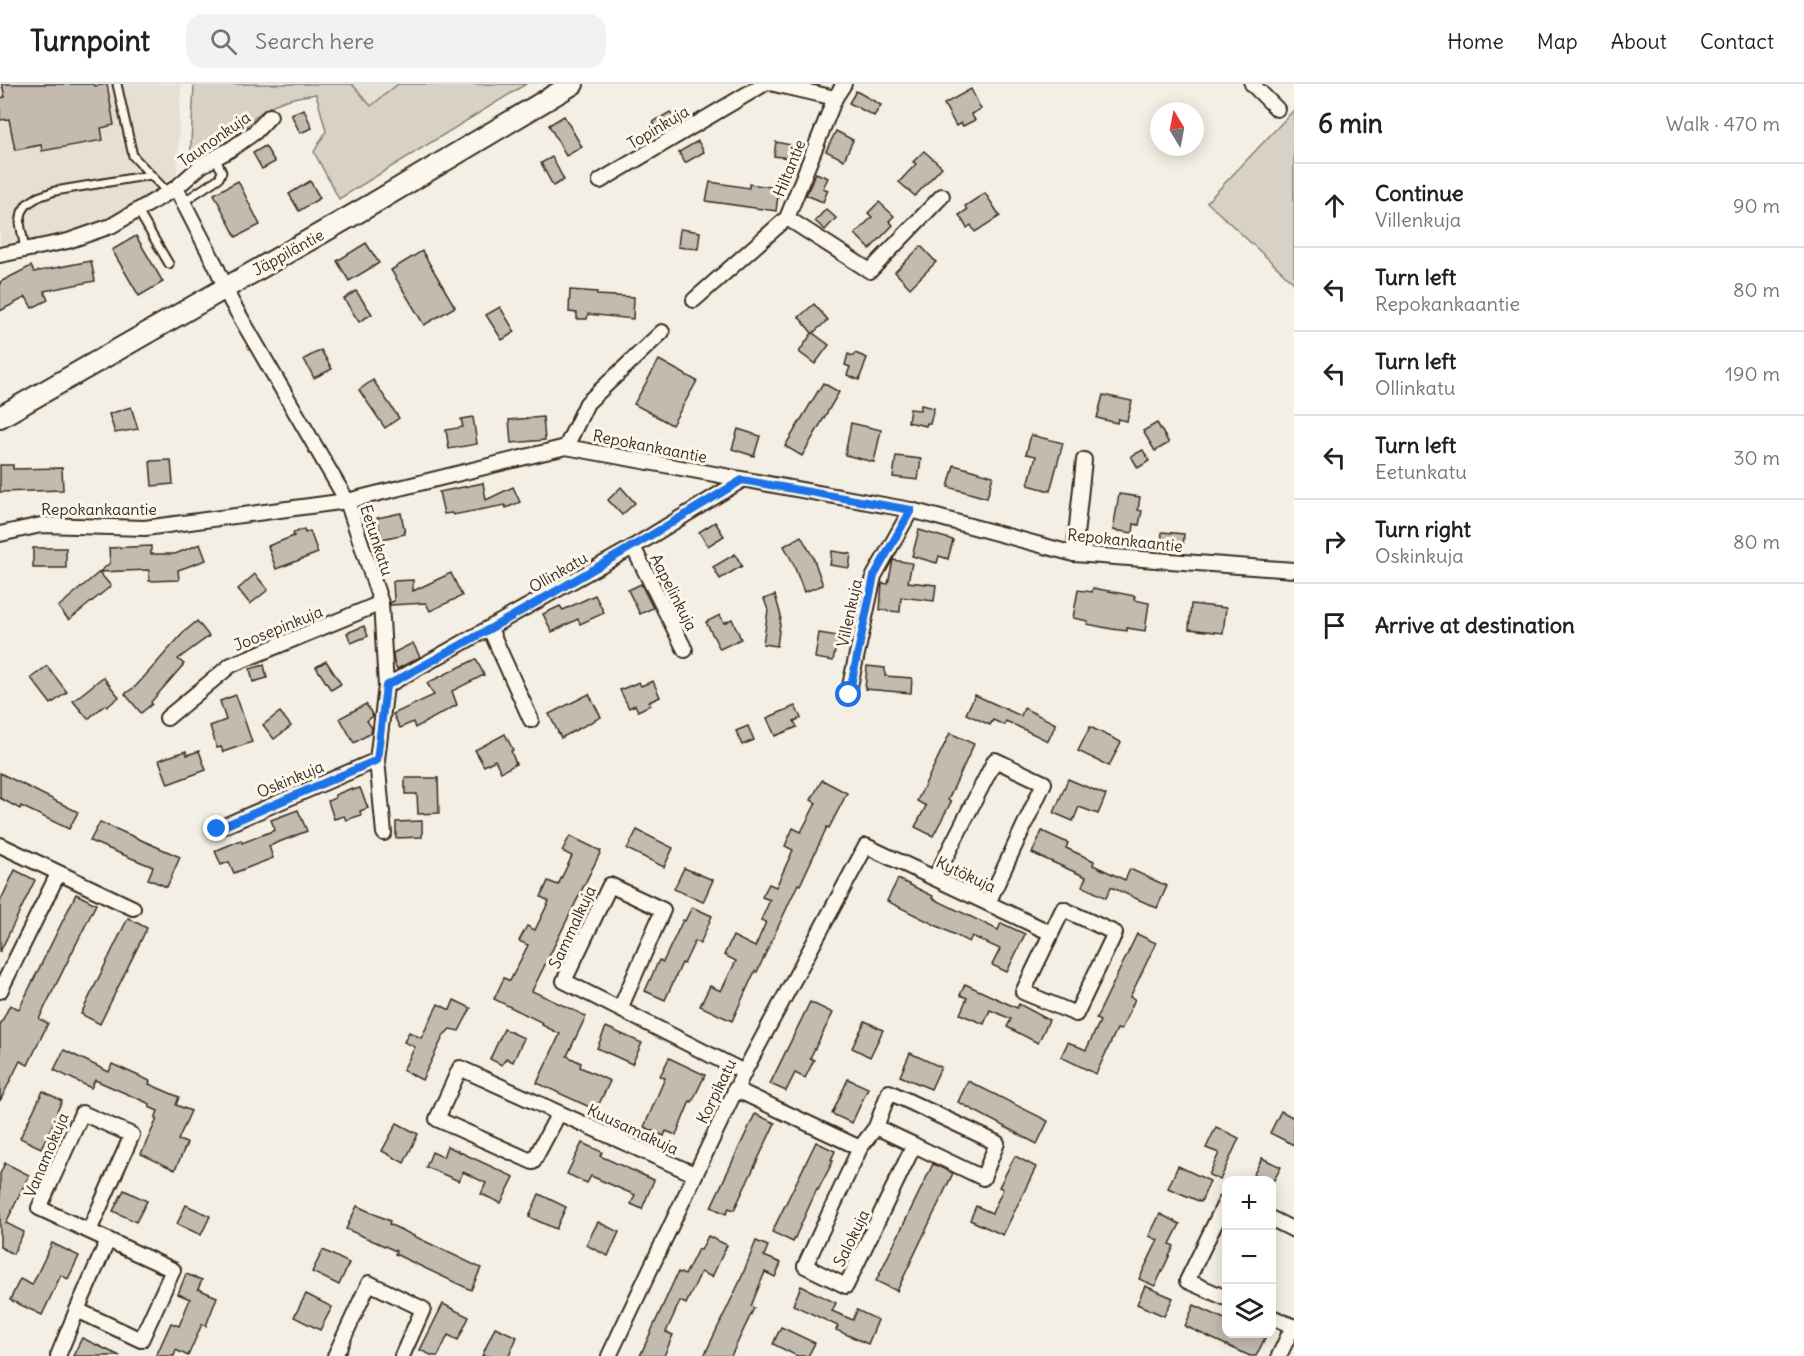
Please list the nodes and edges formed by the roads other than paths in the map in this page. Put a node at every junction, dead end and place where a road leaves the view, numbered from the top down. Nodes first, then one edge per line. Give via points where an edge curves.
1 (117, 84) edge
2 (573, 84) edge
3 (764, 84) edge
4 (774, 84) edge
5 (844, 84) edge
6 (1252, 84) edge
7 (835, 98) junction
8 (1277, 109) dead end
9 (270, 116) dead end
10 (215, 157) junction
11 (151, 175) junction
12 (600, 181) dead end
13 (172, 190) junction
14 (942, 196) dead end
15 (183, 202) junction
16 (138, 210) junction
17 (787, 218) junction
18 (25, 249) junction
19 (0, 255) edge
20 (169, 264) dead end
21 (225, 287) junction
22 (694, 300) dead end
23 (662, 332) dead end
24 (0, 417) edge
25 (566, 447) junction
26 (1084, 460) dead end
27 (742, 480) junction
28 (347, 501) junction
29 (911, 510) junction
30 (0, 534) edge
31 (633, 548) junction
32 (1074, 554) junction
33 (1294, 570) edge
34 (381, 603) junction
35 (490, 630) junction
36 (685, 650) dead end
37 (386, 686) junction
38 (849, 695) dead end
39 (167, 718) dead end
40 (531, 720) dead end
41 (377, 760) junction
42 (217, 829) dead end
43 (384, 833) dead end
44 (0, 845) edge
45 (866, 846) joint
46 (58, 874) junction
47 (935, 878) junction
48 (988, 903) junction
49 (133, 908) dead end
50 (1051, 933) junction
51 (0, 991) edge
52 (620, 1010) junction
53 (744, 1071) junction
54 (735, 1089) junction
55 (559, 1113) junction
56 (876, 1127) junction
57 (914, 1145) junction
58 (860, 1148) junction
59 (694, 1174) junction
60 (1222, 1211) edge
61 (1276, 1221) edge
62 (1294, 1230) edge
63 (89, 1231) junction
64 (108, 1240) junction
65 (1222, 1296) edge
66 (77, 1311) junction
67 (1276, 1319) edge
68 (1294, 1326) edge
69 (58, 1356) edge
70 (335, 1356) edge
71 (402, 1356) edge
72 (609, 1356) edge
73 (1279, 1356) edge

1 - 11 lane via 133,156
2 - 21 main road, Jäppiläntie
3 - 12 street, Topinkuja
4 - 7 street
5 - 7 street, Hiltantie
6 - 8 street
7 - 17 street, Hiltantie
9 - 10 street, Taunonkuja via 255,132
10 - 13 street, Taunonkuja
10 - 15 lane via 222,172 219,178
11 - 13 lane
11 - 18 lane via 38,197 22,212
13 - 15 street, Taunonkuja
13 - 16 street, Taunonkuja
14 - 17 street via 870,272
15 - 21 street, Taunonkuja
16 - 18 street, Taunonkuja via 91,234
16 - 20 lane
17 - 22 street, Hiltantie
18 - 19 street, Taunonkuja
21 - 24 main road, Jäppiläntie
21 - 28 street, Eetunkatu
23 - 25 street via 587,403
25 - 27 street, Repokankaantie
25 - 28 street, Repokankaantie
26 - 32 street
27 - 29 street, Repokankaantie
27 - 31 street, Ollinkatu
28 - 30 street, Repokankaantie via 145,528 41,525
28 - 34 street, Eetunkatu
29 - 32 street, Repokankaantie
29 - 38 street, Villenkuja via 874,576
31 - 35 street, Ollinkatu
31 - 36 street, Aapelinkuja
32 - 33 street, Repokankaantie
34 - 37 street, Eetunkatu
34 - 39 street, Joosepinkuja via 231,665
35 - 37 street, Ollinkatu
35 - 40 street
37 - 41 street, Eetunkatu
41 - 42 street, Oskinkuja
41 - 43 street, Eetunkatu
44 - 46 street
45 - 47 street, Kytökuja
45 - 53 street, Korpikatu
46 - 49 street
46 - 51 street
47 - 48 street, Kytökuja
47 - 48 street via 996,760 1044,783
48 - 50 street, Kytökuja
50 - 50 street via 1023,992 1076,1014 1115,933 1063,909
52 - 52 street, Sammalkuja via 564,981 610,885 663,910
52 - 53 street, Sammalkuja
53 - 54 street, Korpikatu
54 - 58 street
54 - 59 street, Korpikatu
55 - 55 street, Kuusamakuja via 460,1068 437,1119 533,1162
55 - 59 street, Kuusamakuja
56 - 57 street, Salokuja
56 - 57 street, Salokuja via 890,1092 997,1143 983,1178
56 - 58 street, Salokuja
57 - 58 street, Salokuja via 846,1286 805,1266
59 - 72 street, Korpikatu
60 - 65 street via 1187,1281
61 - 62 street
63 - 63 street, Vanamokuja via 39,1208 82,1113 132,1136
63 - 64 street, Vanamokuja
64 - 66 street
64 - 66 street, Vanamokuja via 173,1270 141,1340
66 - 69 street
67 - 68 street
68 - 73 street
70 - 71 street via 369,1283 423,1309

